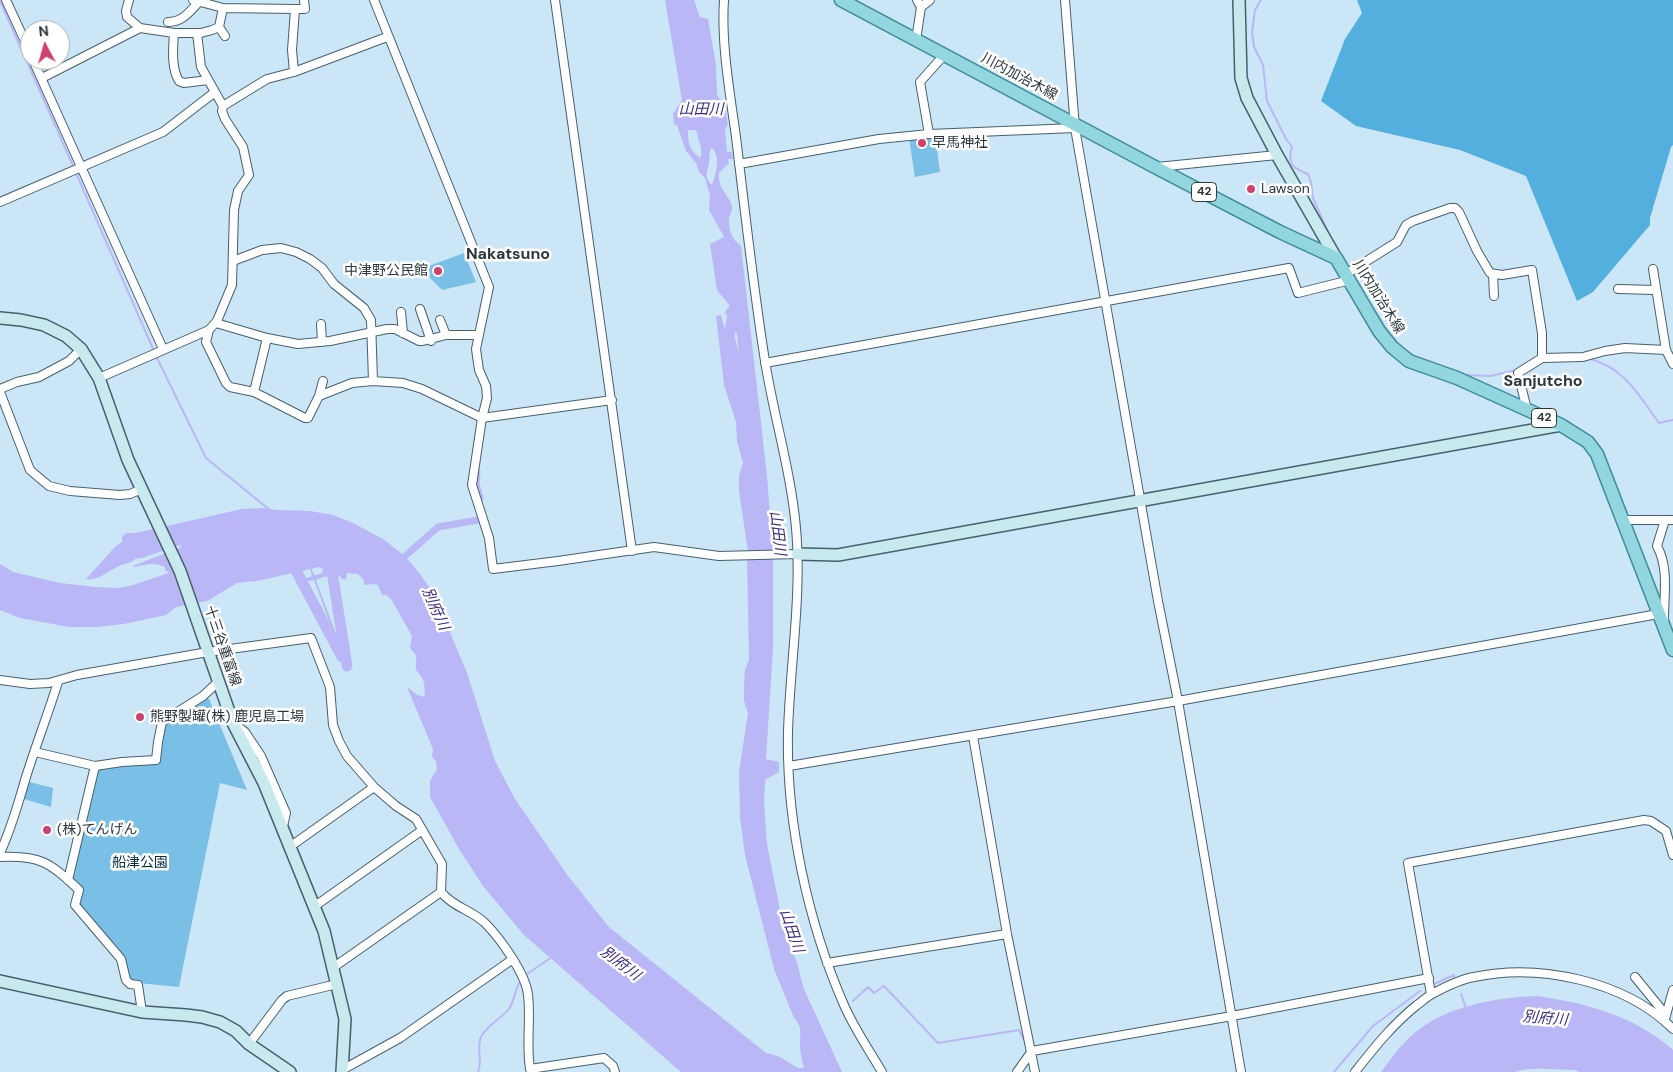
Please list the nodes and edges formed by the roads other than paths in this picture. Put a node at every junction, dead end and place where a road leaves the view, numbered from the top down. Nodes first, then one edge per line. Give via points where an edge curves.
1 (6, 0) edge
2 (129, 0) edge
3 (304, 0) edge
4 (374, 0) edge
5 (555, 0) edge
6 (724, 0) edge
7 (841, 0) edge
8 (930, 0) edge
9 (1065, 0) edge
10 (1239, 0) edge
11 (196, 1) edge
12 (919, 4) edge
13 (223, 8) junction
14 (294, 9) junction
15 (219, 27) junction
16 (140, 28) junction
17 (20, 30) edge
18 (163, 31) junction
19 (174, 33) junction
20 (197, 33) junction
21 (225, 36) dead end
22 (387, 37) junction
23 (916, 40) junction
24 (945, 54) junction
25 (38, 70) edge
26 (294, 72) junction
27 (42, 78) junction
28 (208, 80) junction
29 (215, 92) junction
30 (223, 106) junction
31 (1074, 126) junction
32 (929, 134) junction
33 (1277, 155) junction
34 (739, 164) junction
35 (1155, 167) junction
36 (80, 169) junction
37 (0, 202) edge
38 (1336, 258) junction
39 (233, 261) junction
40 (1653, 269) dead end
41 (1493, 274) junction
42 (1348, 277) junction
43 (1618, 289) dead end
44 (1656, 290) junction
45 (1494, 296) dead end
46 (1104, 302) junction
47 (420, 308) dead end
48 (401, 312) dead end
49 (0, 318) edge
50 (440, 320) dead end
51 (216, 323) junction
52 (322, 324) dead end
53 (210, 330) junction
54 (371, 332) junction
55 (402, 333) junction
56 (478, 335) junction
57 (446, 336) junction
58 (267, 338) junction
59 (431, 340) junction
60 (322, 342) junction
61 (81, 349) junction
62 (1666, 350) junction
63 (161, 351) junction
64 (1542, 358) junction
65 (765, 363) junction
66 (1673, 364) edge
67 (99, 378) junction
68 (323, 381) dead end
69 (373, 381) junction
70 (0, 391) edge
71 (254, 392) junction
72 (319, 396) junction
73 (612, 400) junction
74 (1527, 410) junction
75 (482, 418) junction
76 (1561, 426) junction
77 (142, 489) junction
78 (1140, 500) junction
79 (1622, 520) junction
80 (1669, 520) edge
81 (632, 551) junction
82 (793, 554) junction
83 (1658, 614) junction
84 (1664, 626) junction
85 (1673, 650) edge
86 (208, 652) junction
87 (0, 680) edge
88 (58, 682) junction
89 (219, 682) junction
90 (1178, 701) junction
91 (973, 736) junction
92 (35, 752) junction
93 (95, 766) junction
94 (789, 766) junction
95 (374, 787) junction
96 (1670, 829) edge
97 (421, 831) junction
98 (291, 846) junction
99 (0, 853) edge
100 (1673, 855) edge
101 (0, 857) edge
102 (68, 880) junction
103 (441, 892) junction
104 (315, 906) junction
105 (1008, 934) junction
106 (513, 959) junction
107 (828, 963) junction
108 (334, 967) junction
109 (1635, 977) dead end
110 (1429, 978) junction
111 (0, 980) edge
112 (337, 984) junction
113 (1673, 990) edge
114 (1431, 994) junction
115 (142, 1012) junction
116 (1232, 1016) junction
117 (1668, 1018) edge
118 (1673, 1029) edge
119 (249, 1044) junction
120 (1032, 1051) junction
121 (530, 1070) edge
122 (342, 1071) edge
123 (289, 1072) edge
124 (615, 1072) edge
125 (882, 1072) edge
126 (1017, 1072) edge
127 (1035, 1072) edge
128 (1241, 1072) edge
129 (1355, 1072) edge

1 - 17 street
2 - 16 street via 126,17
3 - 14 street via 305,9
4 - 22 street
5 - 73 street
6 - 34 street via 727,68
7 - 23 main road, 川内加治木線 / 42
8 - 12 street
9 - 31 street
10 - 33 main road via 1243,87
11 - 13 street
11 - 18 street via 181,20 168,20
12 - 23 street
13 - 14 street
13 - 15 street
14 - 26 street
15 - 20 street
15 - 21 street
16 - 18 street
16 - 27 street
18 - 19 street
19 - 20 street
19 - 28 street via 173,58 179,81
20 - 28 street via 201,67
22 - 26 street
22 - 56 street via 489,287
23 - 24 main road, 川内加治木線 / 42
24 - 31 main road, 川内加治木線 / 42
24 - 32 street via 920,82
25 - 27 street
26 - 30 street via 267,79
27 - 36 street
28 - 29 street
29 - 30 street
29 - 36 street via 163,132
30 - 39 street via 225,119 243,147 249,168 249,175 238,191 234,210
31 - 32 street
31 - 35 main road, 川内加治木線 / 42
31 - 46 street
32 - 34 street via 879,139
33 - 35 street
33 - 38 main road
34 - 65 street
35 - 38 main road, 川内加治木線 / 42
36 - 37 street
36 - 63 street
38 - 42 main road, 川内加治木線 / 42
39 - 51 street via 232,286
39 - 54 street via 262,250 281,248 310,259 364,308
40 - 44 street
41 - 42 street via 1477,251 1459,212 1450,208 1406,225 1397,242
41 - 45 street
41 - 64 street via 1532,270 1542,333
42 - 46 street via 1298,293 1289,268
42 - 74 main road, 川内加治木線 / 42 via 1379,331 1408,361 1457,378
43 - 44 street
44 - 62 street
46 - 65 street
46 - 78 street
47 - 59 street
48 - 55 street
49 - 61 main road, 十三谷重富線 via 44,324
50 - 57 street
51 - 53 street
51 - 58 street
52 - 60 street
53 - 63 street
53 - 71 street via 206,342 226,383 230,387
54 - 55 street via 395,329
54 - 60 street
54 - 69 street
55 - 59 street via 419,341
56 - 57 street
56 - 75 street via 476,355 487,392
57 - 59 street
58 - 60 street via 298,344
58 - 71 street
61 - 67 main road, 十三谷重富線
61 - 70 street via 69,361 39,377 17,382
62 - 64 street via 1625,348 1583,357
62 - 66 street
63 - 67 street
64 - 74 street via 1518,372
65 - 82 street via 796,528
67 - 77 main road, 十三谷重富線 via 128,460
68 - 72 street
69 - 72 street via 352,383
69 - 75 street via 403,383 422,389
70 - 77 street via 30,470 49,486 120,495
71 - 72 street via 305,418 308,418
73 - 75 street
73 - 81 street
74 - 76 main road, 川内加治木線 / 42
75 - 81 street via 472,484 489,538 493,569
76 - 78 main road
76 - 79 main road, 川内加治木線 / 42 via 1588,442 1597,454
77 - 86 main road, 十三谷重富線 via 180,571
78 - 82 main road via 838,555
78 - 90 street
79 - 80 street
79 - 83 main road, 川内加治木線 / 42
80 - 84 street via 1657,546 1665,571
81 - 82 street via 654,547 719,556
82 - 94 street via 796,610
83 - 84 main road, 川内加治木線 / 42
83 - 90 street
84 - 85 main road, 川内加治木線 / 42
86 - 88 street via 76,675
86 - 89 main road, 十三谷重富線
86 - 95 street via 311,638 330,686 333,725 339,741 346,756
87 - 88 street via 30,684
88 - 92 street
89 - 93 street via 162,722 156,760
89 - 98 main road, 十三谷重富線 via 233,723 264,782
90 - 91 street
90 - 116 street
91 - 94 street
91 - 105 street
92 - 93 street
92 - 99 street
93 - 102 street
94 - 107 street via 800,864 818,938
95 - 97 street via 416,819
95 - 98 street
96 - 100 street
96 - 110 street via 1644,820 1408,863
97 - 103 street via 442,864
97 - 104 street
98 - 104 main road, 十三谷重富線
101 - 102 street via 37,859 56,868
102 - 115 street via 79,890 75,905 121,959 126,980 138,985
103 - 106 street via 449,902 484,923
103 - 108 street
104 - 108 main road, 十三谷重富線
105 - 107 street
105 - 120 street
106 - 121 street via 528,996
106 - 122 street via 400,1038
107 - 125 street via 845,1008
108 - 112 main road, 十三谷重富線
109 - 117 street
110 - 114 street
110 - 116 street
111 - 115 main road
112 - 119 street via 287,996
112 - 122 main road, 十三谷重富線 via 345,1019
113 - 117 street
114 - 117 street via 1472,977 1507,973 1554,974 1595,984
114 - 129 street via 1400,1018
115 - 119 main road via 202,1017 220,1022
116 - 120 street
116 - 128 street
117 - 118 street
119 - 123 main road
120 - 126 street
120 - 127 street
121 - 124 street via 604,1058

